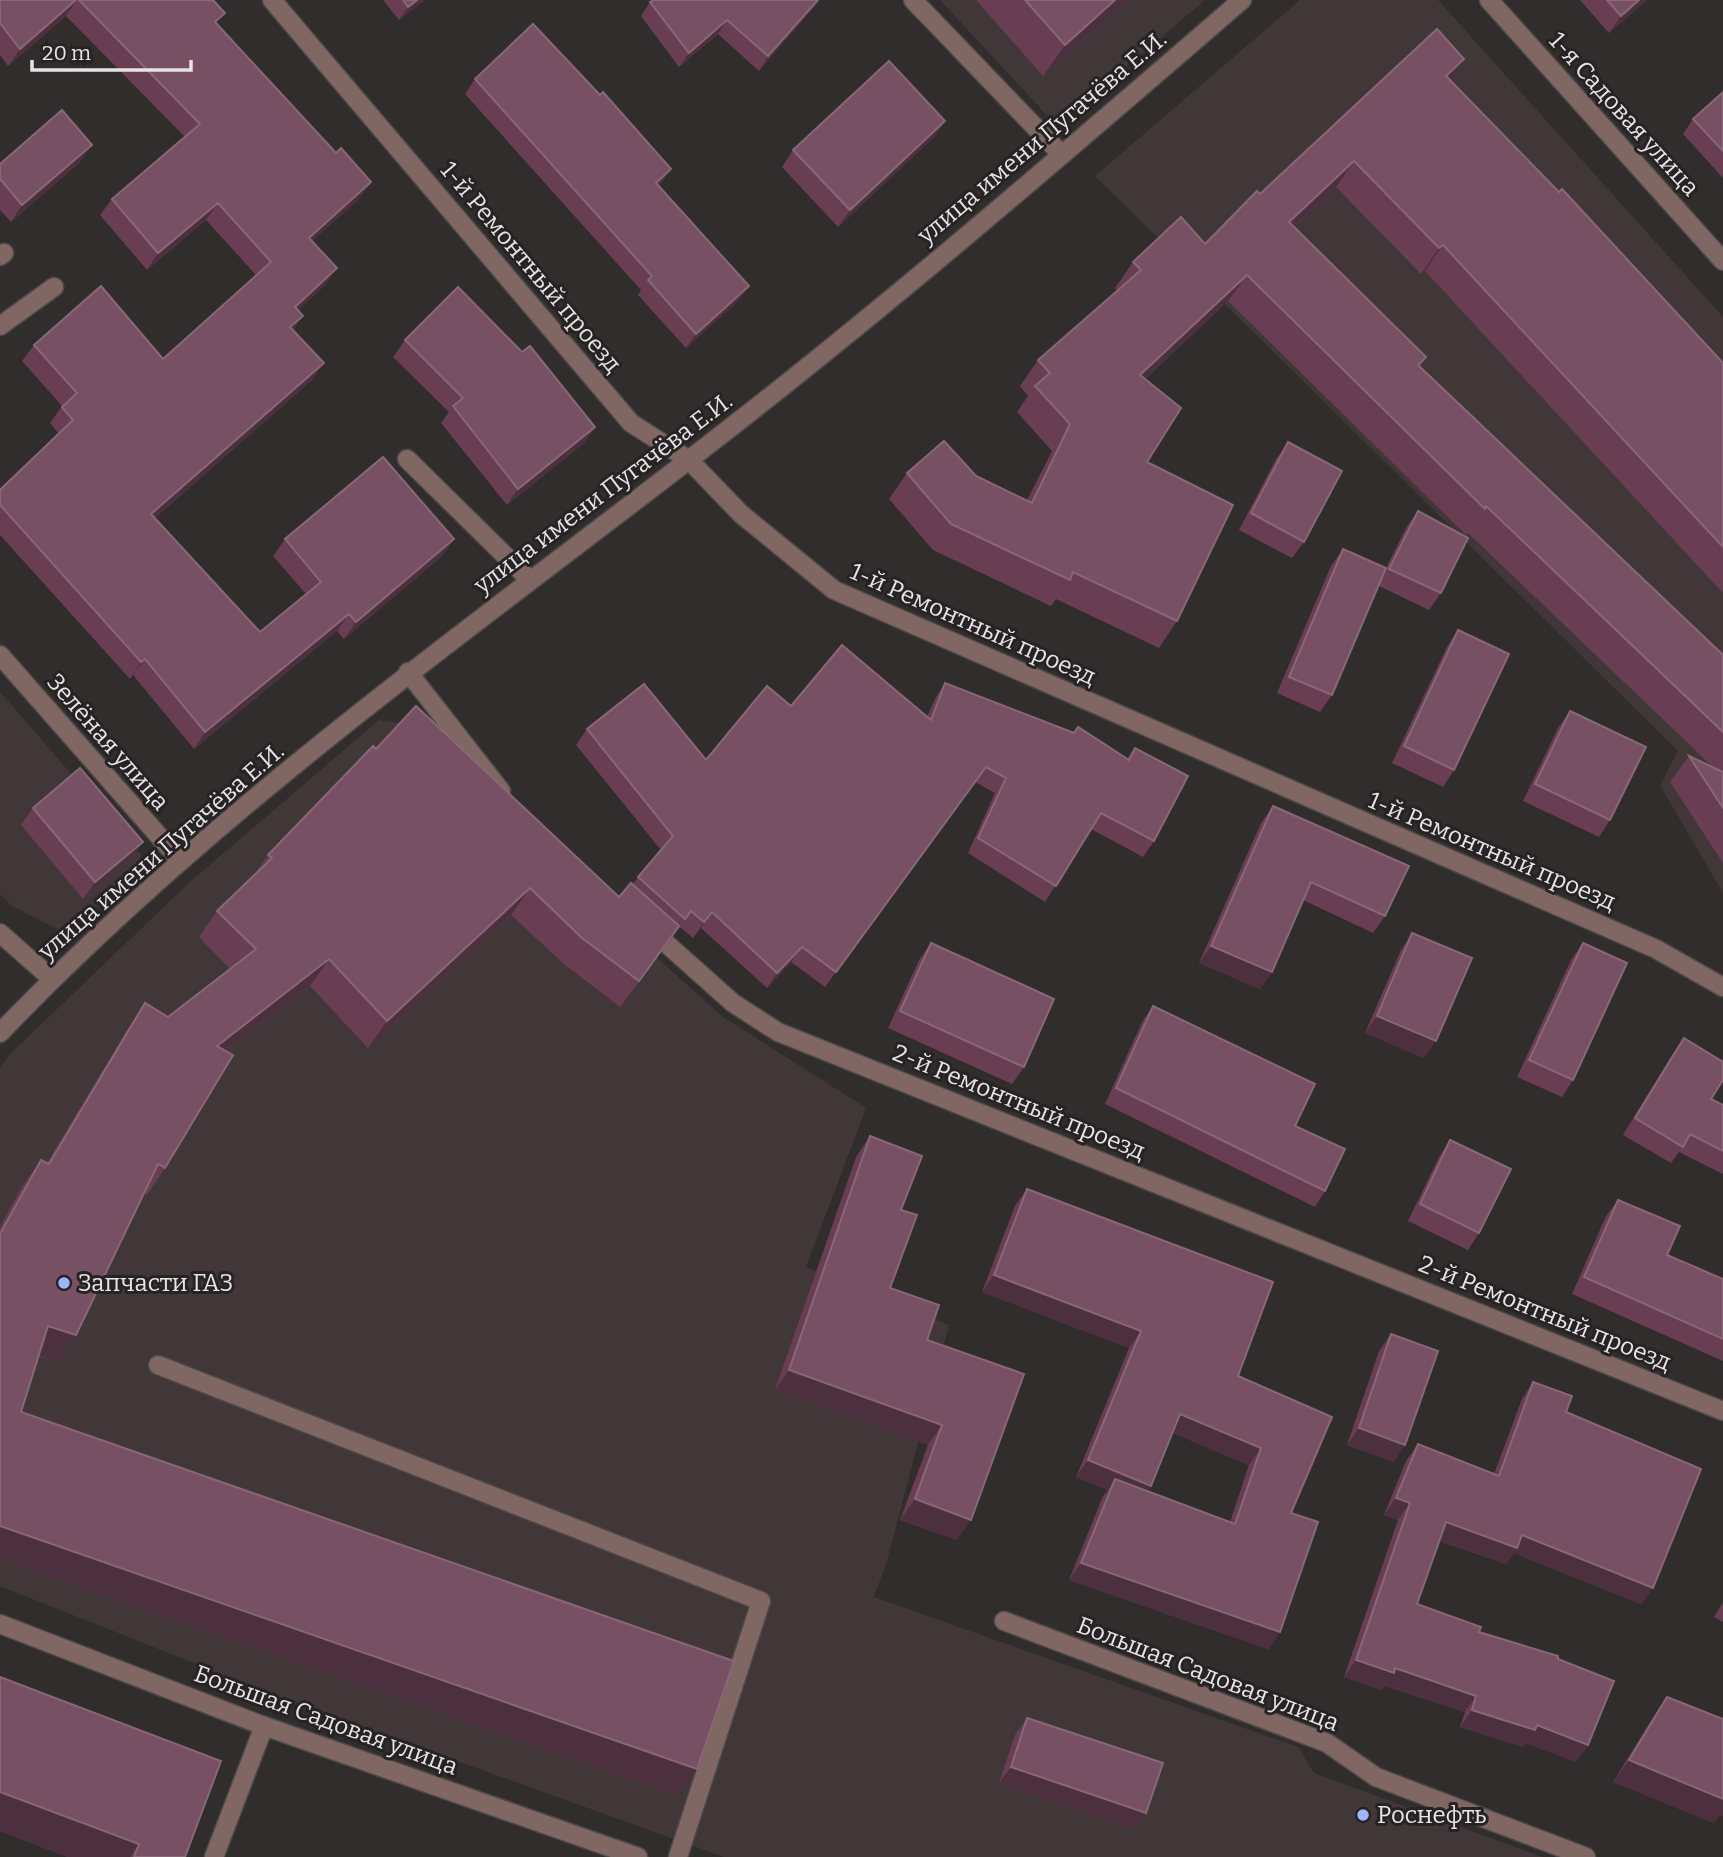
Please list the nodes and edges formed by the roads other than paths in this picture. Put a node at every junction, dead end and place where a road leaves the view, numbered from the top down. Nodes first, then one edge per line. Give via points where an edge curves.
1 (272, 0) edge
2 (913, 0) edge
3 (1242, 0) edge
4 (1489, 0) edge
5 (1062, 155) junction
6 (1723, 261) edge
7 (54, 287) dead end
8 (0, 326) edge
9 (407, 459) dead end
10 (689, 460) junction
11 (530, 580) junction
12 (0, 655) edge
13 (408, 672) junction
14 (512, 805) edge
15 (180, 860) junction
16 (633, 913) edge
17 (0, 933) edge
18 (52, 979) junction
19 (1723, 987) edge
20 (0, 1033) edge
21 (158, 1365) dead end
22 (1723, 1411) edge
23 (1004, 1621) dead end
24 (0, 1624) edge
25 (264, 1726) junction
26 (214, 1857) edge
27 (638, 1857) edge
28 (678, 1857) edge
29 (1586, 1857) edge

1 - 10 street, 1-й Ремонтный проезд via 631,423
2 - 5 street
3 - 5 street, улица имени Пугачёва Е.И.
4 - 6 street, 1-я Садовая улица
5 - 10 street, улица имени Пугачёва Е.И.
7 - 8 street
9 - 11 street
10 - 11 street, улица имени Пугачёва Е.И.
10 - 19 street, 1-й Ремонтный проезд via 741,514 834,590 1657,949
11 - 13 street, улица имени Пугачёва Е.И.
12 - 15 street, Зелёная улица
13 - 14 street
13 - 15 street, улица имени Пугачёва Е.И.
15 - 18 street, улица имени Пугачёва Е.И.
16 - 22 street, 2-й Ремонтный проезд via 733,1003 778,1032
17 - 18 street
18 - 20 street, улица имени Пугачёва Е.И.
21 - 28 street via 761,1601
23 - 29 street, Большая Садовая улица via 1327,1743 1376,1777
24 - 25 street, Большая Садовая улица
25 - 26 street
25 - 27 street, Большая Садовая улица

